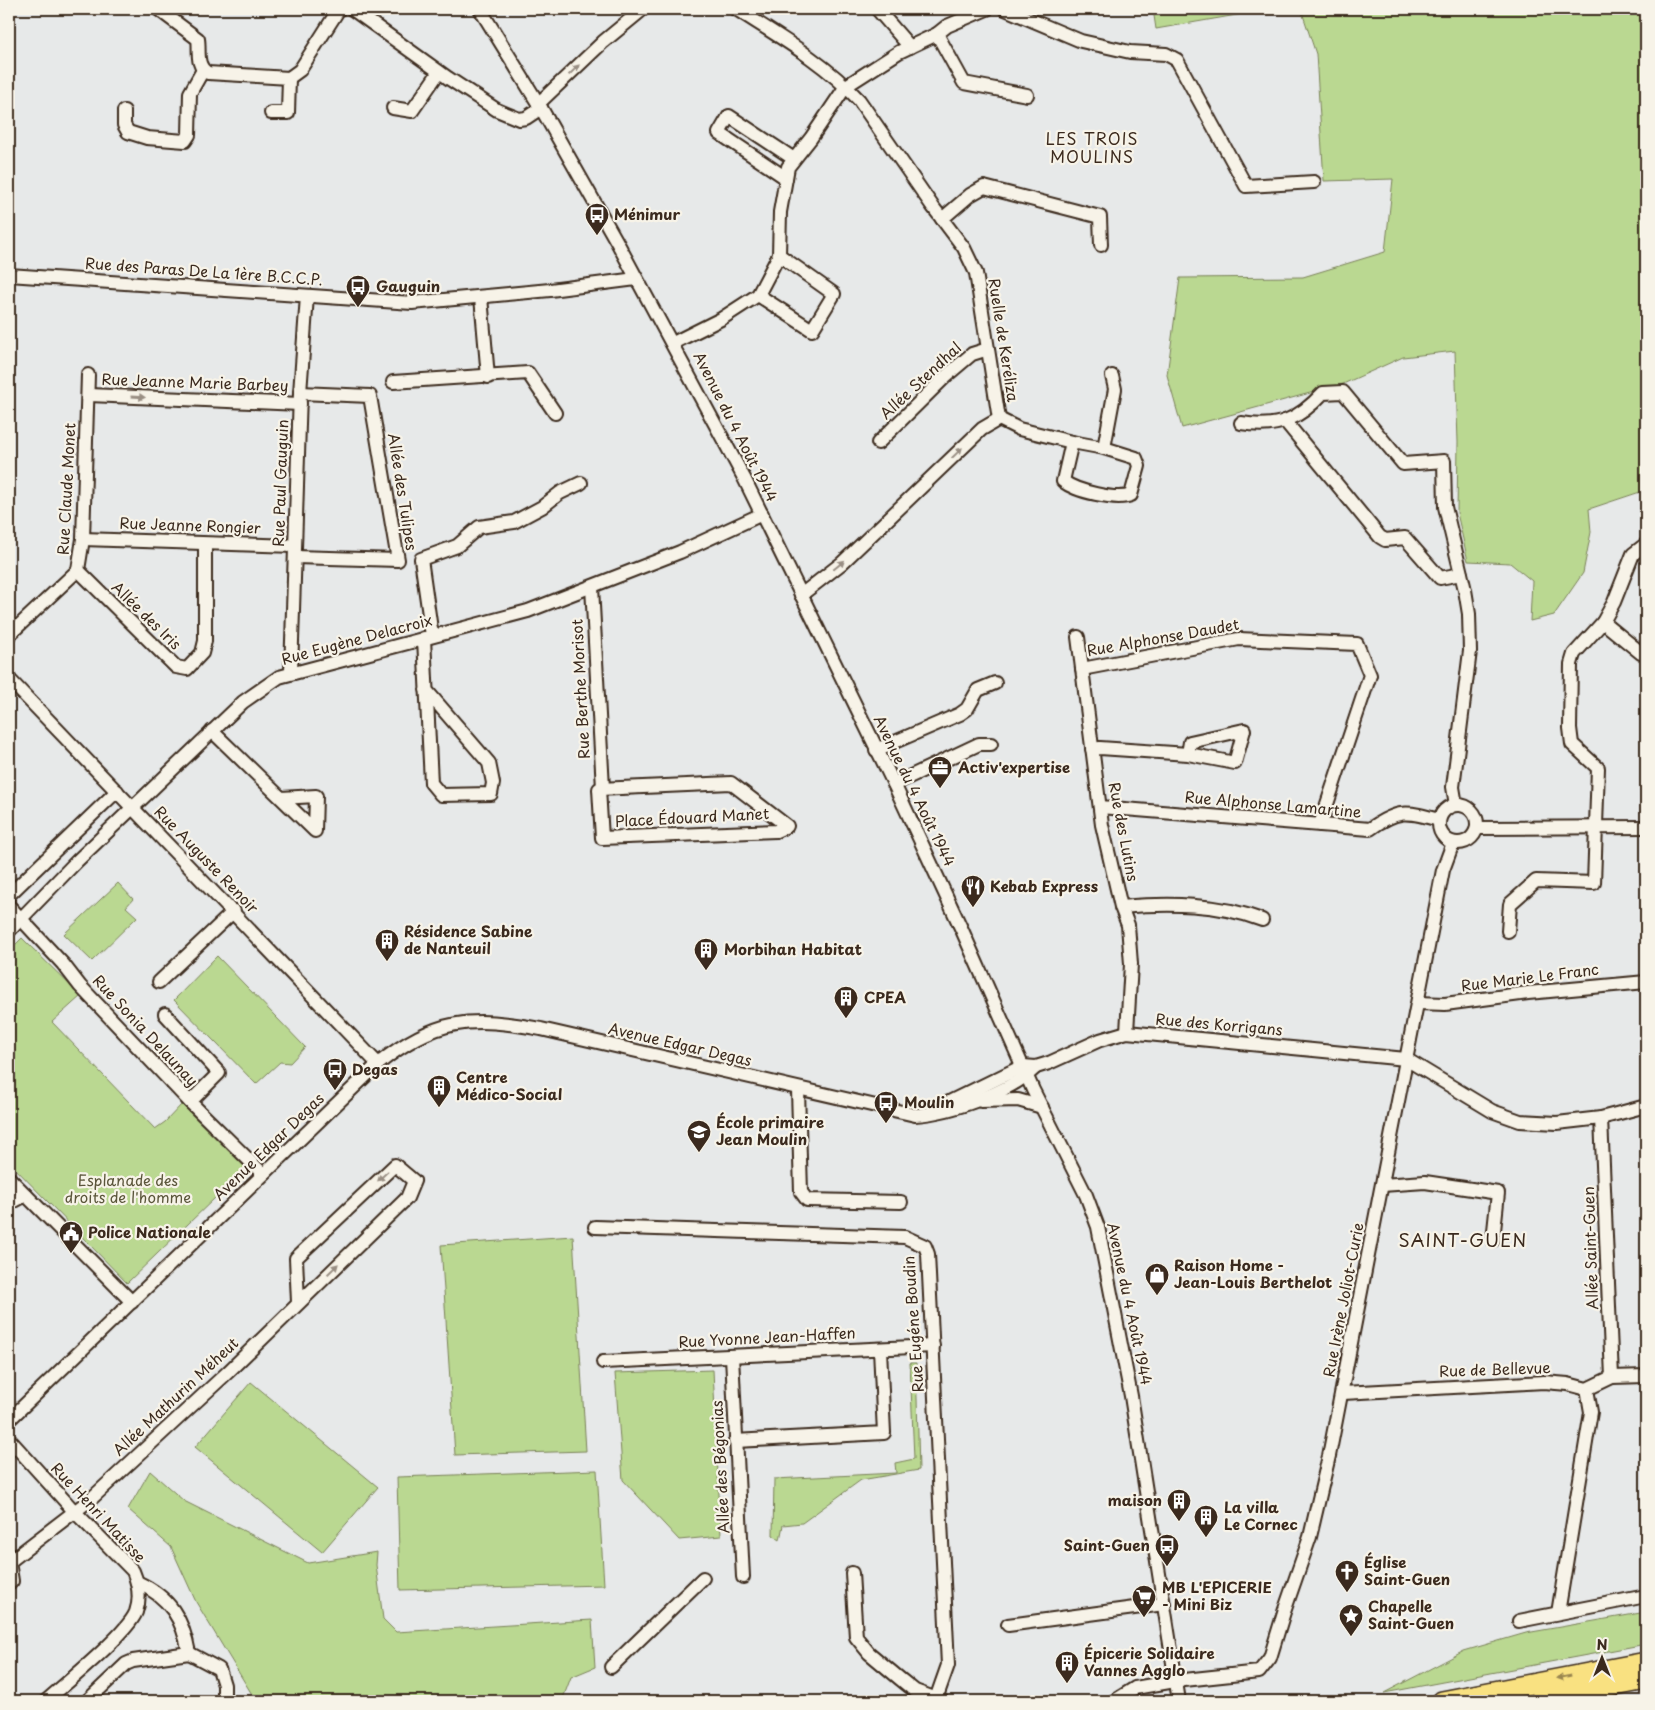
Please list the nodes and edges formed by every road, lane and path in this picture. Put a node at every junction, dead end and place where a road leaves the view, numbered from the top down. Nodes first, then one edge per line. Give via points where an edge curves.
1 (158, 9) edge
2 (339, 9) edge
3 (352, 9) edge
4 (480, 9) edge
5 (643, 9) edge
6 (736, 9) edge
7 (877, 9) edge
8 (987, 9) edge
9 (1005, 9) edge
10 (937, 34) junction
11 (910, 47) junction
12 (203, 70) junction
13 (438, 72) junction
14 (289, 78) junction
15 (846, 86) junction
16 (1027, 95) dead end
17 (540, 106) junction
18 (393, 108) dead end
19 (124, 112) dead end
20 (271, 113) dead end
21 (794, 159) junction
22 (786, 178) junction
23 (1314, 182) dead end
24 (942, 219) junction
25 (1101, 245) dead end
26 (779, 255) junction
27 (9, 275) edge
28 (636, 279) junction
29 (307, 296) junction
30 (758, 296) junction
31 (481, 297) junction
32 (673, 344) junction
33 (988, 349) junction
34 (88, 375) dead end
35 (1112, 376) dead end
36 (488, 377) junction
37 (393, 382) dead end
38 (89, 396) junction
39 (300, 399) junction
40 (556, 413) dead end
41 (999, 420) junction
42 (1284, 421) junction
43 (1241, 423) dead end
44 (1072, 442) junction
45 (878, 443) dead end
46 (1104, 448) junction
47 (581, 483) dead end
48 (762, 514) junction
49 (83, 539) junction
50 (205, 544) junction
51 (1646, 544) edge
52 (295, 551) junction
53 (78, 570) junction
54 (1462, 574) junction
55 (592, 587) junction
56 (801, 595) junction
57 (1603, 622) junction
58 (9, 635) edge
59 (428, 637) junction
60 (1078, 637) dead end
61 (1646, 655) edge
62 (1082, 669) junction
63 (291, 672) junction
64 (9, 680) edge
65 (995, 683) dead end
66 (426, 690) junction
67 (212, 731) junction
68 (991, 744) dead end
69 (1092, 749) junction
70 (876, 750) junction
71 (1188, 754) dead end
72 (894, 784) junction
73 (603, 788) junction
74 (117, 792) junction
75 (281, 798) dead end
76 (1456, 805) junction
77 (132, 807) junction
78 (1100, 807) junction
79 (1439, 820) junction
80 (1320, 825) junction
81 (1596, 827) junction
82 (1646, 827) edge
83 (1477, 828) junction
84 (1453, 843) junction
85 (9, 895) edge
86 (9, 906) edge
87 (1121, 907) junction
88 (234, 911) junction
89 (21, 918) junction
90 (1262, 920) dead end
91 (9, 931) edge
92 (1508, 931) dead end
93 (159, 982) dead end
94 (1646, 982) edge
95 (1418, 1003) junction
96 (165, 1014) dead end
97 (1127, 1032) junction
98 (1406, 1059) junction
99 (378, 1064) junction
100 (1029, 1069) junction
101 (798, 1090) junction
102 (190, 1102) junction
103 (971, 1102) junction
104 (1646, 1106) edge
105 (1042, 1107) junction
106 (927, 1114) junction
107 (1601, 1118) junction
108 (263, 1174) junction
109 (9, 1178) edge
110 (1382, 1185) junction
111 (26, 1195) junction
112 (902, 1202) dead end
113 (9, 1204) edge
114 (595, 1227) dead end
115 (1493, 1240) dead end
116 (132, 1302) junction
117 (298, 1302) junction
118 (933, 1346) junction
119 (880, 1349) junction
120 (732, 1356) junction
121 (603, 1362) dead end
122 (1646, 1376) edge
123 (1612, 1377) junction
124 (1587, 1389) junction
125 (1342, 1392) junction
126 (11, 1414) edge
127 (9, 1439) edge
128 (735, 1441) junction
129 (74, 1511) junction
130 (9, 1562) edge
131 (852, 1573) dead end
132 (743, 1577) dead end
133 (703, 1578) dead end
134 (137, 1582) junction
135 (9, 1584) edge
136 (1646, 1596) edge
137 (1164, 1604) junction
138 (1558, 1613) junction
139 (1520, 1621) dead end
140 (1008, 1625) dead end
141 (189, 1653) junction
142 (1646, 1662) edge
143 (611, 1667) dead end
144 (1646, 1680) edge
145 (1175, 1681) junction
146 (939, 1700) edge
147 (46, 1701) edge
148 (87, 1701) edge
149 (224, 1701) edge
150 (1114, 1701) edge
151 (1179, 1701) edge
152 (1442, 1701) edge
153 (1538, 1701) edge

1 - 12 street via 198,38
2 - 14 street via 300,70
3 - 13 street
4 - 17 street, Avenue du 4 Août 1944
17 -> 5 street via 603,42
6 - 15 street, Ruelle de Keréliza via 802,52
7 - 11 street
8 - 10 street via 947,26
9 - 23 street via 1081,41 1130,52 1166,54 1177,60 1246,186
10 - 11 street
10 - 16 street via 964,83
11 - 15 street
12 - 14 street via 208,73
12 - 19 street via 190,93 189,135 185,141 147,138 128,132 124,125
13 - 17 street via 509,117 526,118
13 - 18 street via 412,111
14 - 20 street via 288,113
15 - 21 street
15 - 24 street, Ruelle de Keréliza
17 - 28 street, Avenue du 4 Août 1944
21 - 22 street
21 - 22 street via 729,116 719,133
22 - 26 street via 780,212
24 - 25 street via 984,187 1100,217
24 - 33 street, Ruelle de Keréliza via 964,248 976,273
26 - 30 street
26 - 30 street via 834,294 812,330
27 - 29 street, Rue des Paras De La 1ère B.C.C.P.
28 - 31 street, Rue des Paras De La 1ère B.C.C.P.
28 - 32 street, Avenue du 4 Août 1944
29 - 31 street, Rue des Paras De La 1ère B.C.C.P. via 412,303
29 - 39 street, Rue Paul Gauguin
30 - 32 street via 721,320
31 - 36 street
32 - 48 street, Avenue du 4 Août 1944
33 - 41 street, Ruelle de Keréliza
33 - 45 street, Allée Stendhal via 972,354 952,370
34 - 38 street, Rue Claude Monet
35 - 46 street via 1115,389
36 - 37 street
36 - 40 street via 528,373
38 -> 39 street, Rue Jeanne Marie Barbey
38 - 49 street, Rue Claude Monet
39 - 52 street, Rue Paul Gauguin
39 - 52 street, Allée des Tulipes via 370,396 398,560
41 - 44 street via 1019,429
56 -> 41 street, Ruelle de Keréliza via 842,563 982,429
42 - 43 street via 1262,426
42 - 54 street via 1380,537 1385,540 1405,538 1440,578
42 - 54 street via 1299,416 1323,393 1343,392 1403,464 1444,461 1445,506
44 - 46 street
44 - 46 street via 1063,481 1070,487 1122,499 1131,495 1139,466 1136,458
47 - 59 street via 514,522 479,527 457,546 422,559
48 - 55 street, Rue Eugène Delacroix via 680,552
48 - 56 street, Avenue du 4 Août 1944
49 - 50 street, Rue Jeanne Rongier
49 - 53 street, Rue Claude Monet
50 - 52 street, Rue Jeanne Rongier
50 - 53 street, Allée des Iris via 205,641 202,653 187,669 176,667
51 - 57 street via 1633,554
52 - 63 street, Rue Paul Gauguin
53 - 58 street, Rue Claude Monet
54 - 76 street via 1469,614 1470,651 1453,787
55 - 59 street, Rue Eugène Delacroix via 528,611
55 - 73 street, Rue Berthe Morisot
56 - 70 street, Avenue du 4 Août 1944
57 - 61 street
57 - 81 street via 1574,654 1571,664 1572,744 1598,768
59 - 63 street, Rue Eugène Delacroix
59 - 66 street
60 - 62 street, Rue des Lutins
62 - 69 street, Rue des Lutins
62 - 80 street, Rue Alphonse Daudet via 1239,639 1356,644 1370,675
63 - 67 street, Rue Eugène Delacroix via 243,702
64 - 74 street, Rue Auguste Renoir
65 - 70 street via 978,690 967,709 960,714
66 - 66 street via 431,783 441,795 490,794 493,783 489,764
67 - 75 street
67 - 77 street, Rue Eugène Delacroix
68 - 72 street via 979,744
69 - 71 street
69 - 78 street, Rue des Lutins
70 - 72 street, Avenue du 4 Août 1944
72 - 100 street, Avenue du 4 Août 1944
73 - 73 street, Place Édouard Manet via 732,783 787,826 776,831 602,838 599,789
74 - 77 street, Rue Auguste Renoir
74 - 85 street
76 - 79 street via 1445,809
76 - 83 street via 1472,811
77 - 88 street, Rue Auguste Renoir
77 - 89 street, Rue Eugène Delacroix
78 - 80 street, Rue Alphonse Lamartine
78 - 87 street, Rue des Lutins
79 - 80 street, Rue Alphonse Lamartine via 1402,812 1370,829
79 - 84 street via 1443,837
81 - 82 street
81 - 83 street
81 - 92 street via 1594,883 1536,881 1510,904
83 - 84 street via 1466,842
84 - 95 street, Rue Irène Joliot-Curie via 1443,870
86 - 89 street, Rue Sonia Delaunay
87 - 90 street via 1151,904 1206,907 1243,912
87 - 97 street, Rue des Lutins via 1128,924 1131,964
88 - 93 street
88 - 99 street, Rue Auguste Renoir
89 - 91 street, Rue Eugène Delacroix
89 - 102 street, Rue Sonia Delaunay via 80,986
94 - 95 street, Rue Marie Le Franc via 1445,1004
95 - 98 street, Rue Irène Joliot-Curie
96 - 102 street via 219,1073
97 - 98 street, Rue des Korrigans
97 - 100 street, Rue des Korrigans
98 - 107 street via 1492,1110 1520,1121 1557,1124
98 - 110 street, Rue Irène Joliot-Curie
99 - 101 street, Avenue Edgar Degas via 414,1038 436,1028 461,1022 501,1022 613,1045
99 - 108 street, Avenue Edgar Degas
100 - 103 street, Avenue Edgar Degas
100 - 105 street, Avenue du 4 Août 1944
100 - 106 street via 944,1103
101 - 106 street, Avenue Edgar Degas via 914,1115
101 - 112 street via 801,1192 807,1200
102 - 108 street, Rue Sonia Delaunay
103 - 105 street via 1018,1100
103 - 106 street, Avenue Edgar Degas
104 - 107 street
105 - 137 street, Avenue du 4 Août 1944 via 1086,1195 1098,1227 1131,1396
107 - 123 street, Allée Saint-Guen
108 - 116 street, Avenue Edgar Degas
109 - 111 street
110 - 115 street via 1425,1182 1498,1193
110 - 125 street, Rue Irène Joliot-Curie
111 - 113 street
111 - 116 street
114 - 118 street, Rue Eugéne Boudin via 905,1237 917,1241 925,1246 928,1254
116 - 126 street, Avenue Edgar Degas
117 -> 117 street, Allée Mathurin Méheut via 407,1198 414,1182 395,1165 296,1258
117 - 129 street, Allée Mathurin Méheut via 140,1454
118 - 119 street, Rue Yvonne Jean-Haffen
118 - 146 street, Rue Eugéne Boudin via 948,1665
119 - 120 street, Rue Yvonne Jean-Haffen
119 - 128 street via 884,1433
120 - 121 street, Rue Yvonne Jean-Haffen
120 - 128 street, Allée des Bégonias
122 - 123 street
123 - 124 street
124 - 125 street, Rue de Bellevue via 1544,1382
124 - 138 street via 1591,1412
125 - 145 street, Rue Irène Joliot-Curie via 1310,1537 1265,1667 1259,1672
127 - 129 street, Rue Henri Matisse
128 - 132 street, Allée des Bégonias
129 - 130 street, Allée Mathurin Méheut
129 - 134 street, Rue Henri Matisse via 133,1571
130 - 135 street via 12,1581
131 - 146 street via 856,1637 900,1680
133 - 143 street
134 - 141 street via 153,1590 179,1617
134 - 147 street, Rue Henri Matisse via 139,1600 130,1623
136 - 138 street
137 - 140 street
137 - 145 street, Avenue du 4 Août 1944
138 - 139 street
141 - 148 street via 126,1664
141 - 149 street via 219,1669
142 -> 152 highway
144 - 153 highway
145 - 150 street, Rue Irène Joliot-Curie via 1135,1688
145 - 151 street, Avenue du 4 Août 1944

